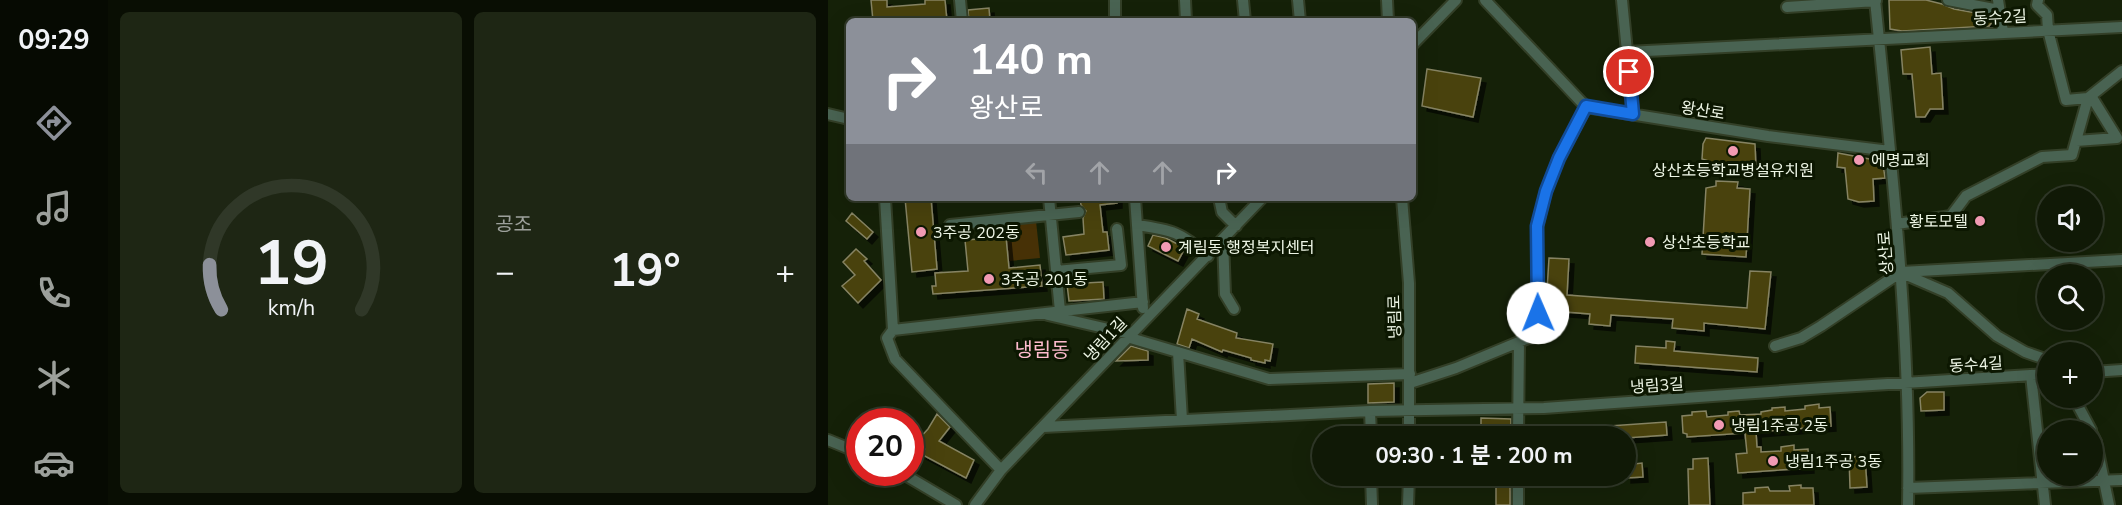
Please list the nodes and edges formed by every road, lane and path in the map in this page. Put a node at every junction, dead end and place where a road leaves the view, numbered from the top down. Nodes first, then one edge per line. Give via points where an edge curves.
1 (960, 0) edge
2 (1115, 0) edge
3 (1185, 0) edge
4 (1243, 0) edge
5 (1298, 0) edge
6 (1387, 0) edge
7 (1456, 0) edge
8 (1485, 0) edge
9 (1622, 0) edge
10 (1948, 0) edge
11 (2038, 0) edge
12 (1876, 1) edge
13 (1999, 5) edge
14 (1787, 7) dead end
15 (962, 18) edge
16 (1115, 18) edge
17 (1186, 18) edge
18 (1245, 18) edge
19 (1300, 18) edge
20 (1388, 18) edge
21 (2122, 27) edge
22 (2048, 30) junction
23 (2003, 32) junction
24 (1879, 40) junction
25 (1416, 41) edge
26 (1627, 52) junction
27 (2122, 71) edge
28 (2090, 97) junction
29 (1586, 106) junction
30 (828, 114) edge
31 (1633, 114) junction
32 (846, 118) edge
33 (2120, 138) edge
34 (2076, 141) junction
35 (1890, 151) junction
36 (885, 201) edge
37 (1049, 201) edge
38 (1135, 201) edge
39 (1220, 201) edge
40 (1259, 201) edge
41 (1402, 201) edge
42 (1079, 212) dead end
43 (1050, 216) junction
44 (1898, 224) junction
45 (950, 225) dead end
46 (1137, 225) junction
47 (1236, 226) junction
48 (1116, 230) dead end
49 (1223, 239) junction
50 (1208, 256) junction
51 (2122, 260) edge
52 (1056, 271) junction
53 (1901, 272) junction
54 (1143, 302) junction
55 (1234, 309) dead end
56 (1060, 311) junction
57 (1042, 313) junction
58 (1144, 320) junction
59 (894, 330) junction
60 (1129, 335) junction
61 (1519, 342) junction
62 (1775, 346) dead end
63 (1178, 352) junction
64 (2037, 356) edge
65 (2122, 370) edge
66 (2103, 371) edge
67 (2031, 375) junction
68 (2037, 375) edge
69 (1410, 378) junction
70 (1907, 384) junction
71 (1518, 409) junction
72 (1370, 411) junction
73 (1410, 411) junction
74 (1182, 420) junction
75 (1371, 426) edge
76 (1409, 426) edge
77 (1518, 426) edge
78 (1043, 427) junction
79 (2037, 430) edge
80 (828, 440) edge
81 (846, 447) edge
82 (1001, 470) junction
83 (2103, 473) edge
84 (2122, 480) edge
85 (2105, 481) junction
86 (2037, 484) edge
87 (924, 486) edge
88 (1371, 486) edge
89 (1409, 486) edge
90 (1518, 486) edge
91 (2043, 486) edge
92 (1908, 488) junction
93 (956, 505) edge
94 (975, 505) edge
95 (1372, 505) edge
96 (1408, 505) edge
97 (1518, 505) edge
98 (1908, 505) edge
99 (2045, 505) edge
100 (2109, 505) edge

1 - 15 street
2 - 16 street
3 - 17 street
4 - 18 street
5 - 19 street
6 - 20 street
7 - 25 street
8 - 29 street
9 - 26 street
10 - 13 street
11 - 22 street via 2037,5 2048,15
12 - 14 street
12 - 24 street, 상산로
13 - 23 street
21 - 22 street, 동수2길
22 - 23 street, 동수2길
22 - 28 street via 2066,100
23 - 24 street, 동수2길
24 - 26 street, 동수2길
24 - 35 street, 상산로
26 - 31 street
27 - 28 street
28 - 33 street
28 - 34 street
29 - 31 street, 왕산로
29 - 61 street via 1559,158 1537,226 1538,334
30 - 32 street
31 - 35 street, 왕산로
33 - 34 street
34 - 44 street via 2072,155 2042,157 1966,196 1951,216
35 - 44 street, 상산로
36 - 59 street
37 - 43 street
38 - 46 street
39 - 47 street via 1222,212
40 - 47 street, 냉림1길
41 - 69 street, 냉림로 via 1409,283
42 - 43 street
43 - 45 street
43 - 52 street
44 - 53 street, 상산로
46 - 50 street via 1188,238
46 - 54 street
47 - 49 street, 냉림1길
48 - 52 street via 1120,265
49 - 50 street, 냉림1길
49 - 55 street via 1225,294
50 - 58 street, 냉림1길
51 - 53 street
52 - 56 street
53 - 62 street via 1801,338
53 - 64 street via 1948,293 1997,336
53 - 70 street, 상산로
54 - 56 street
54 - 58 street
56 - 57 street
57 - 59 street
57 - 60 street
58 - 60 street, 냉림1길
59 - 82 street via 887,338 895,358
60 - 63 street
60 - 78 street, 냉림1길
61 - 69 street via 1456,368
61 - 71 street
63 - 69 street via 1269,380
63 - 74 street
65 - 66 street
67 - 68 street, 동수4길
67 - 70 street, 동수4길
67 - 79 street
69 - 73 street, 냉림로
70 - 71 street, 냉림3길
70 - 92 street, 상산로
71 - 73 street, 냉림3길
71 - 77 street
72 - 73 street, 냉림3길
72 - 74 street, 냉림3길
72 - 75 street
73 - 76 street, 냉림로
74 - 78 street, 냉림3길
78 - 82 street, 냉림1길
80 - 81 street
82 - 94 street, 냉림1길
83 - 85 street
84 - 85 street
85 - 100 street
86 - 92 street
87 - 93 street
88 - 95 street
89 - 96 street
90 - 97 street
91 - 99 street
92 - 98 street, 상산로

